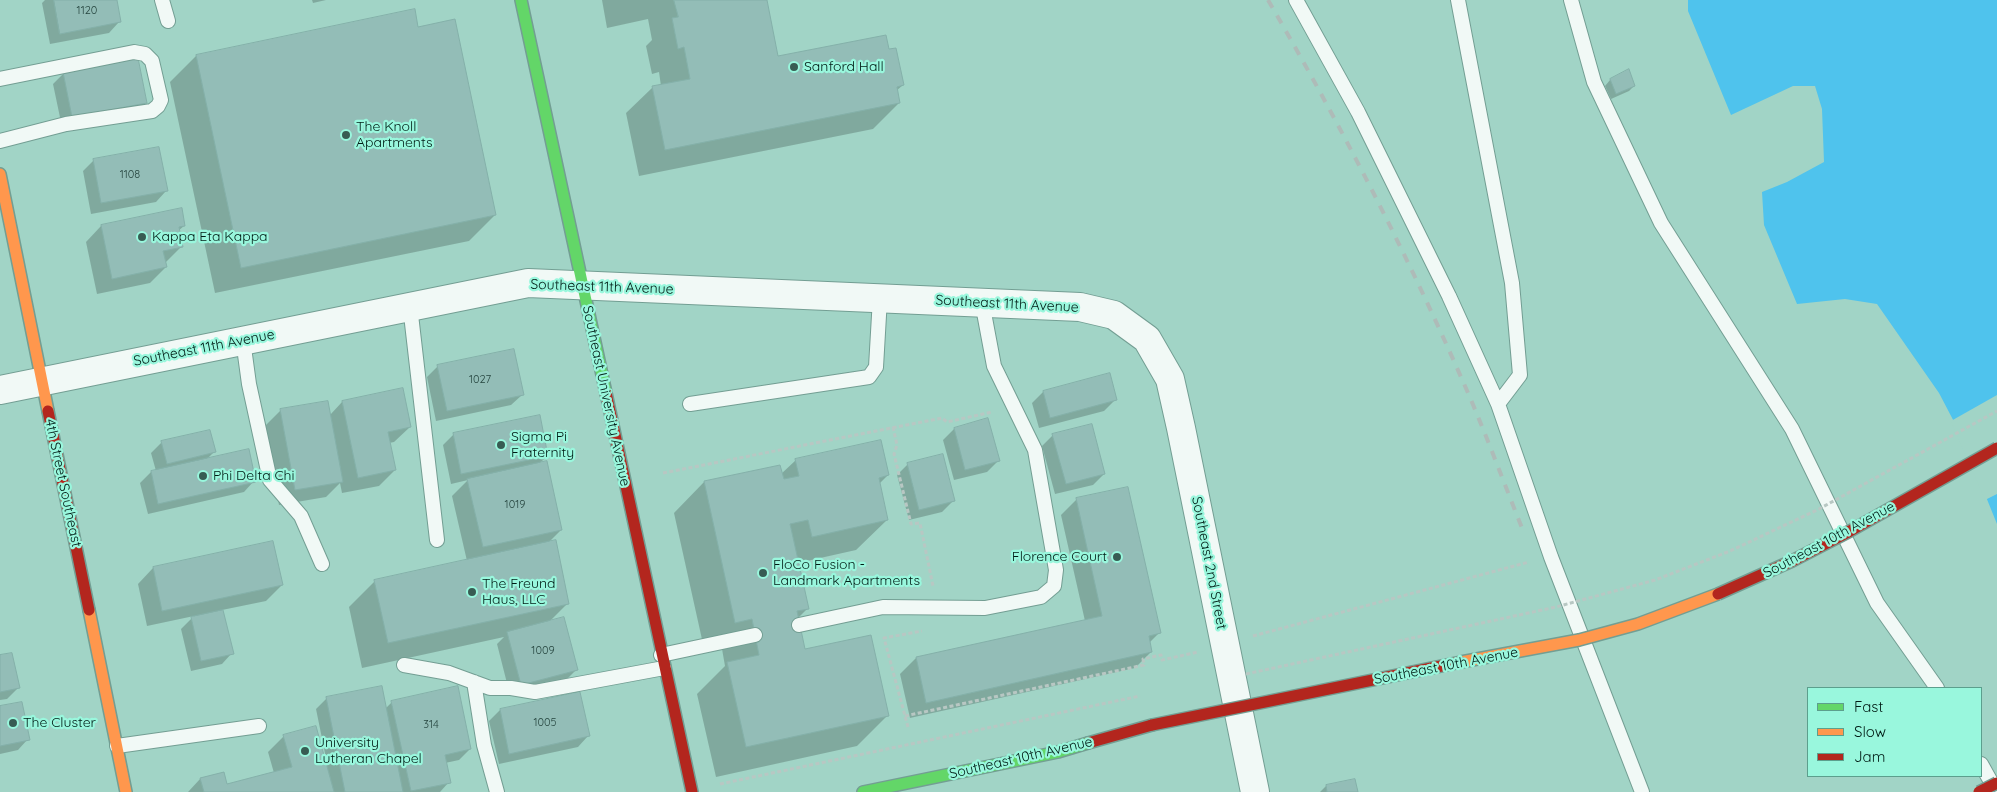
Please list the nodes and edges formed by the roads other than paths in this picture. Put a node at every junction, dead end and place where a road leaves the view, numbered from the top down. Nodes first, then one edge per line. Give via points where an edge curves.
1 (162, 0) edge
2 (521, 0) edge
3 (1296, 0) edge
4 (1458, 0) edge
5 (1571, 0) edge
6 (168, 21) dead end
7 (0, 79) edge
8 (0, 141) edge
9 (0, 174) edge
10 (582, 286) junction
11 (880, 298) junction
12 (982, 302) junction
13 (410, 306) junction
14 (1147, 339) joint
15 (243, 340) junction
16 (42, 381) junction
17 (0, 390) edge
18 (690, 404) dead end
19 (1498, 404) junction
20 (1997, 448) edge
21 (437, 540) dead end
22 (322, 564) dead end
23 (799, 625) dead end
24 (755, 635) dead end
25 (663, 662) junction
26 (404, 665) dead end
27 (474, 682) junction
28 (1936, 687) edge
29 (259, 726) dead end
30 (117, 746) junction
31 (1982, 766) edge
32 (1997, 783) edge
33 (126, 792) edge
34 (497, 792) edge
35 (692, 792) edge
36 (863, 792) edge
37 (1255, 792) edge
38 (1642, 792) edge
39 (1979, 792) edge
40 (1997, 792) edge

1 - 6 lane
2 - 10 main road, Southeast University Avenue
3 - 19 lane via 1358,112 1449,296
4 - 19 lane via 1512,283 1520,375
5 - 28 lane via 1594,82 1661,223 1792,429 1877,603
7 - 8 lane via 134,52 145,54 152,61 161,100 152,111 66,124
9 - 16 main road, 4th Street Southeast
10 - 11 street, Southeast 11th Avenue
10 - 13 street, Southeast 11th Avenue via 528,282
10 - 25 main road, Southeast University Avenue
11 - 12 street, Southeast 11th Avenue
11 - 18 lane via 876,367 869,377
12 - 14 street, Southeast 11th Avenue via 1080,307 1114,315
12 - 23 lane via 994,366 1035,450 1056,570 1054,586 1041,597 985,608 883,606
13 - 15 street, Southeast 11th Avenue
13 - 21 lane
14 - 37 street, Southeast 2nd Street via 1170,379
15 - 16 street, Southeast 11th Avenue
15 - 22 lane via 270,480 302,516
16 - 17 street, Southeast 11th Avenue
16 - 30 main road, 4th Street Southeast
19 - 38 lane
20 - 36 main road, Southeast 10th Avenue, bridge via 1792,561 1716,595 1638,624 1579,640 1152,725 1058,752
24 - 25 lane
25 - 27 lane via 626,674 535,692 490,688
25 - 35 main road, Southeast University Avenue
26 - 27 lane via 449,673
27 - 34 lane via 484,745
29 - 30 lane
30 - 33 main road, 4th Street Southeast
31 - 40 lane
32 - 39 main road, bridge

